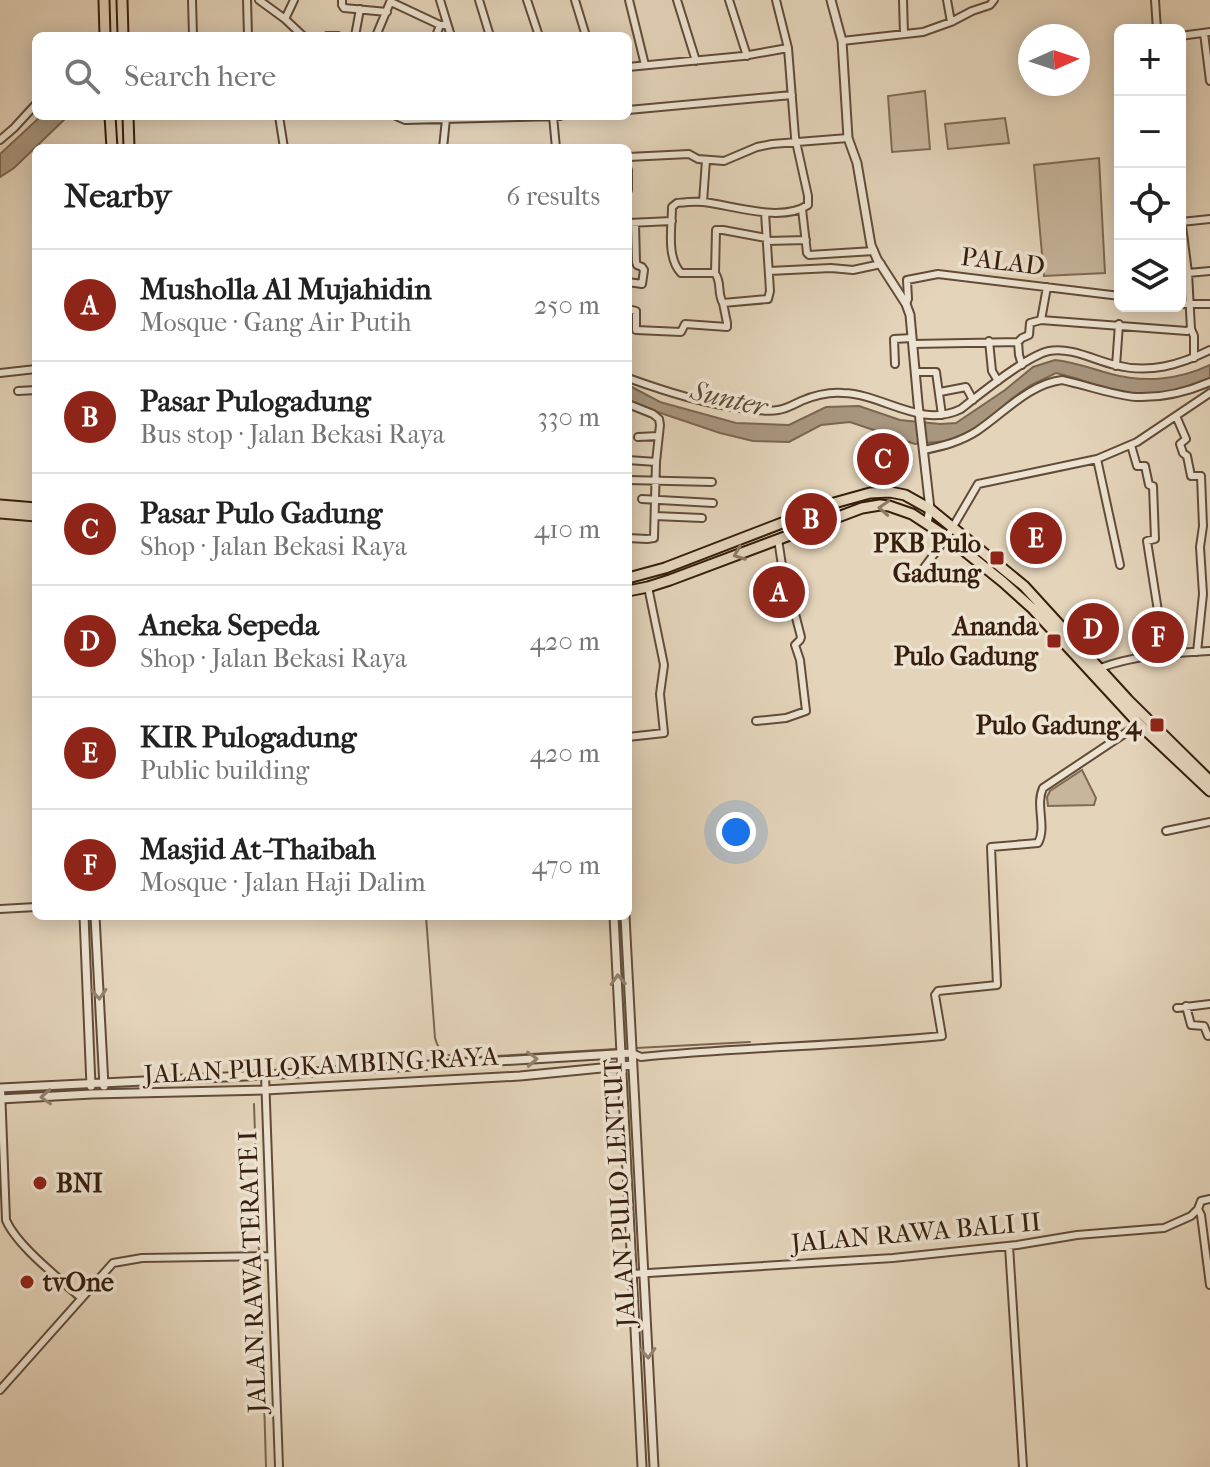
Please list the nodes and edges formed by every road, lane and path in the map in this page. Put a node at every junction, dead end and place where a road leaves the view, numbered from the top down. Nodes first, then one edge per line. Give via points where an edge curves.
1 (104, 0) edge
2 (122, 0) edge
3 (192, 0) edge
4 (247, 0) edge
5 (259, 0) edge
6 (294, 0) edge
7 (342, 0) edge
8 (440, 0) edge
9 (479, 0) edge
10 (527, 0) edge
11 (629, 0) edge
12 (677, 0) edge
13 (729, 0) edge
14 (776, 0) edge
15 (831, 0) edge
16 (903, 0) edge
17 (947, 0) edge
18 (994, 0) edge
19 (1165, 0) edge
20 (391, 1) edge
21 (578, 1) edge
22 (1155, 1) edge
23 (360, 9) junction
24 (387, 12) junction
25 (285, 19) junction
26 (951, 22) junction
27 (1157, 24) edge
28 (444, 25) junction
29 (105, 32) edge
30 (123, 32) edge
31 (193, 32) edge
32 (248, 32) edge
33 (299, 32) edge
34 (356, 32) edge
35 (378, 32) edge
36 (439, 32) edge
37 (448, 32) edge
38 (489, 32) edge
39 (538, 32) edge
40 (585, 32) edge
41 (1207, 33) edge
42 (904, 34) junction
43 (1186, 35) edge
44 (842, 41) junction
45 (788, 48) junction
46 (747, 56) junction
47 (696, 61) junction
48 (645, 65) junction
49 (632, 67) edge
50 (1210, 81) edge
51 (792, 95) junction
52 (32, 108) edge
53 (632, 110) edge
54 (110, 120) edge
55 (128, 120) edge
56 (280, 120) edge
57 (446, 120) edge
58 (553, 120) edge
59 (848, 138) junction
60 (0, 140) edge
61 (796, 141) junction
62 (112, 144) edge
63 (129, 144) edge
64 (283, 144) edge
65 (443, 144) edge
66 (556, 144) edge
67 (632, 157) edge
68 (706, 160) junction
69 (703, 202) junction
70 (802, 209) junction
71 (765, 213) junction
72 (1210, 219) edge
73 (1186, 220) edge
74 (672, 221) junction
75 (632, 223) edge
76 (767, 240) junction
77 (806, 240) junction
78 (1184, 240) edge
79 (874, 251) junction
80 (881, 264) junction
81 (769, 271) junction
82 (1210, 271) edge
83 (715, 273) junction
84 (1188, 273) junction
85 (632, 283) edge
86 (1047, 287) junction
87 (1114, 295) edge
88 (723, 303) junction
89 (906, 304) junction
90 (1210, 304) edge
91 (1186, 305) edge
92 (1191, 305) junction
93 (632, 310) edge
94 (1041, 320) junction
95 (1119, 324) junction
96 (1191, 329) junction
97 (912, 341) junction
98 (989, 341) junction
99 (1018, 342) junction
100 (1210, 350) edge
101 (1196, 357) junction
102 (895, 364) dead end
103 (1022, 365) junction
104 (1116, 366) junction
105 (32, 369) edge
106 (915, 372) junction
107 (0, 373) edge
108 (632, 379) edge
109 (998, 381) junction
110 (1210, 382) edge
111 (32, 390) edge
112 (18, 391) dead end
113 (940, 392) junction
114 (1210, 393) edge
115 (973, 400) junction
116 (632, 406) edge
117 (920, 415) junction
118 (942, 415) junction
119 (1176, 416) junction
120 (658, 436) junction
121 (638, 437) dead end
122 (1131, 445) junction
123 (924, 447) junction
124 (1097, 459) junction
125 (632, 460) edge
126 (656, 462) junction
127 (632, 480) edge
128 (656, 481) junction
129 (712, 482) dead end
130 (642, 499) dead end
131 (655, 499) junction
132 (713, 503) dead end
133 (0, 505) edge
134 (32, 508) edge
135 (930, 509) junction
136 (0, 513) edge
137 (32, 516) edge
138 (655, 516) junction
139 (702, 518) dead end
140 (927, 523) junction
141 (953, 527) junction
142 (947, 537) junction
143 (632, 538) edge
144 (778, 539) junction
145 (1120, 565) dead end
146 (923, 569) dead end
147 (632, 577) edge
148 (648, 587) junction
149 (632, 590) edge
150 (1210, 651) edge
151 (1197, 652) junction
152 (1138, 657) junction
153 (1100, 668) junction
154 (756, 721) dead end
155 (1139, 724) junction
156 (632, 737) edge
157 (1182, 759) junction
158 (1210, 781) edge
159 (1210, 791) edge
160 (1210, 822) edge
161 (1166, 831) dead end
162 (32, 907) edge
163 (0, 909) edge
164 (84, 920) edge
165 (95, 920) edge
166 (614, 920) edge
167 (625, 920) edge
168 (1210, 1004) edge
169 (1186, 1006) junction
170 (1177, 1008) dead end
171 (1208, 1036) dead end
172 (632, 1049) junction
173 (621, 1050) junction
174 (641, 1057) junction
175 (632, 1065) junction
176 (622, 1066) junction
177 (265, 1075) junction
178 (103, 1083) junction
179 (91, 1084) junction
180 (0, 1088) edge
181 (265, 1090) junction
182 (92, 1094) junction
183 (104, 1094) junction
184 (1, 1099) edge
185 (1210, 1199) edge
186 (1198, 1209) junction
187 (1009, 1246) junction
188 (267, 1256) junction
189 (644, 1273) junction
190 (632, 1274) junction
191 (1210, 1285) edge
192 (81, 1298) junction
193 (0, 1390) edge
194 (279, 1467) edge
195 (642, 1467) edge
196 (654, 1467) edge
197 (1023, 1467) edge

1 - 29 main road
2 - 30 main road
3 - 31 street
4 - 32 street
5 - 25 street
6 - 25 street
7 - 23 street via 344,8
8 - 28 street
9 - 38 street
10 - 39 street
11 - 48 street
12 - 47 street
13 - 46 street
14 - 45 street
15 - 44 street
16 - 42 street
17 - 26 street
18 - 26 street
19 - 22 street
20 - 24 street
20 - 28 street
21 - 40 street
22 - 27 street
23 - 24 street
23 - 34 street
24 - 35 street
25 - 33 street
26 - 42 street
28 - 36 street
28 - 37 street
41 - 43 street
41 - 50 street
42 - 44 street
44 - 59 street
45 - 46 street
45 - 51 street
46 - 47 street
47 - 48 street
48 - 49 street
51 - 53 street
51 - 61 street
52 - 60 street
54 - 62 main road
55 - 63 main road
56 - 64 street
57 - 65 street
58 - 66 street
59 - 61 street
59 - 79 street
61 - 68 street via 757,147 724,161
61 - 70 street via 809,203
67 - 68 street via 689,154
68 - 69 street
69 - 71 street
69 - 74 street via 677,203
70 - 71 street
70 - 77 street
71 - 76 street
72 - 73 street
74 - 75 street
74 - 83 street via 678,271
75 - 85 street via 636,262 644,270 642,284
76 - 77 street
76 - 81 street
76 - 83 street via 715,231
77 - 79 street via 808,254
78 - 84 street
79 - 80 street
80 - 81 street via 853,270
80 - 89 street
81 - 88 street via 768,299
82 - 84 street
83 - 88 street
84 - 92 street
86 - 87 street, PALAD
86 - 89 street, PALAD via 938,274 907,280
86 - 94 street
88 - 93 street via 727,327 685,324 681,332 637,330
89 - 97 street
90 - 92 street
91 - 92 street
92 - 96 street
94 - 95 street
94 - 99 street via 1030,323 1029,335
95 - 96 street
95 - 104 street
96 - 101 street
97 - 98 street
97 - 102 street via 894,339
97 - 106 street
98 - 99 street
98 - 109 street
99 - 103 street
100 - 101 street
101 - 104 street via 1157,368
103 - 104 street via 1058,351
103 - 109 street
105 - 107 street
106 - 113 street via 936,372
106 - 117 street
108 - 117 street via 742,409 779,410 844,393
109 - 115 street
110 - 123 street via 1152,397 1062,380 1045,383 963,439
111 - 112 street
113 - 115 street via 966,387
113 - 118 street
114 - 119 street
115 - 118 street
116 - 120 street via 658,417
117 - 118 street
117 - 123 street
119 - 122 street
119 - 151 street via 1186,439 1180,444 1191,476 1201,476 1203,594
120 - 121 street
120 - 126 street
122 - 124 street
122 - 152 street via 1137,466 1145,466 1153,486 1155,539 1147,541 1158,611 1144,618 1136,638
123 - 135 street
124 - 141 street via 978,484
124 - 145 street
125 - 126 street
126 - 128 street
127 - 128 street
128 - 129 street
128 - 131 street
130 - 131 street
131 - 132 street
131 - 138 street
133 - 134 main road
135 - 140 street
135 - 141 main road
135 - 147 main road via 898,494 862,494
136 - 137 main road
138 - 139 street
138 - 143 street via 653,539
140 - 142 main road
140 -> 144 main road via 905,510 880,505
141 - 142 street
141 - 153 main road via 1024,586
142 - 146 street
142 - 155 main road via 1023,600
144 -> 148 main road
144 - 154 street via 786,592 801,637 795,645 805,712
148 - 149 main road
148 - 156 street via 664,665 664,731
150 - 151 street
151 - 152 street
152 - 153 street
153 - 157 main road
155 - 157 main road
155 - 174 street, JALAN PULOKAMBING RAYA via 1043,788 1038,843 991,847 997,985 937,992 942,1036
157 - 158 main road
157 - 159 main road
160 - 161 street
162 - 163 street
164 - 179 street
165 -> 178 street
173 -> 166 street, JALAN PULO LENTUT
167 - 172 street, JALAN PULO LENTUT
168 - 169 street
169 - 170 street
169 - 171 street via 1191,1025 1204,1026
172 - 173 street, JALAN PULOKAMBING RAYA
172 - 174 street, JALAN PULOKAMBING RAYA
172 - 175 street, JALAN PULO LENTUT
173 - 176 street, JALAN PULO LENTUT
177 -> 173 street, JALAN PULOKAMBING RAYA
174 - 175 street
175 - 176 street, JALAN PULOKAMBING RAYA
175 - 189 street, JALAN PULO LENTUT
176 - 181 street, JALAN PULOKAMBING RAYA
176 - 190 street, JALAN PULO LENTUT
177 - 178 street, JALAN PULOKAMBING RAYA
177 - 181 street, JALAN RAWA TERATE I
178 - 179 street, JALAN PULOKAMBING RAYA
178 - 183 street
179 - 180 street, JALAN PULOKAMBING RAYA
179 - 182 street
180 - 184 street
181 - 183 street, JALAN PULOKAMBING RAYA
181 - 188 street, JALAN RAWA TERATE I
182 - 183 street, JALAN PULOKAMBING RAYA
182 -> 184 street, JALAN PULOKAMBING RAYA
184 - 192 street via 9,1227
185 - 186 street, JALAN RAWA BALI II via 1201,1201
186 - 187 street, JALAN RAWA BALI II via 1164,1228
186 - 191 street
187 - 189 street, JALAN RAWA BALI II
187 - 197 street
188 - 192 street via 113,1263
188 - 194 street, JALAN RAWA TERATE I
189 - 190 street, JALAN RAWA BALI II
189 -> 196 street, JALAN PULO LENTUT
190 - 195 street, JALAN PULO LENTUT
192 - 193 street

